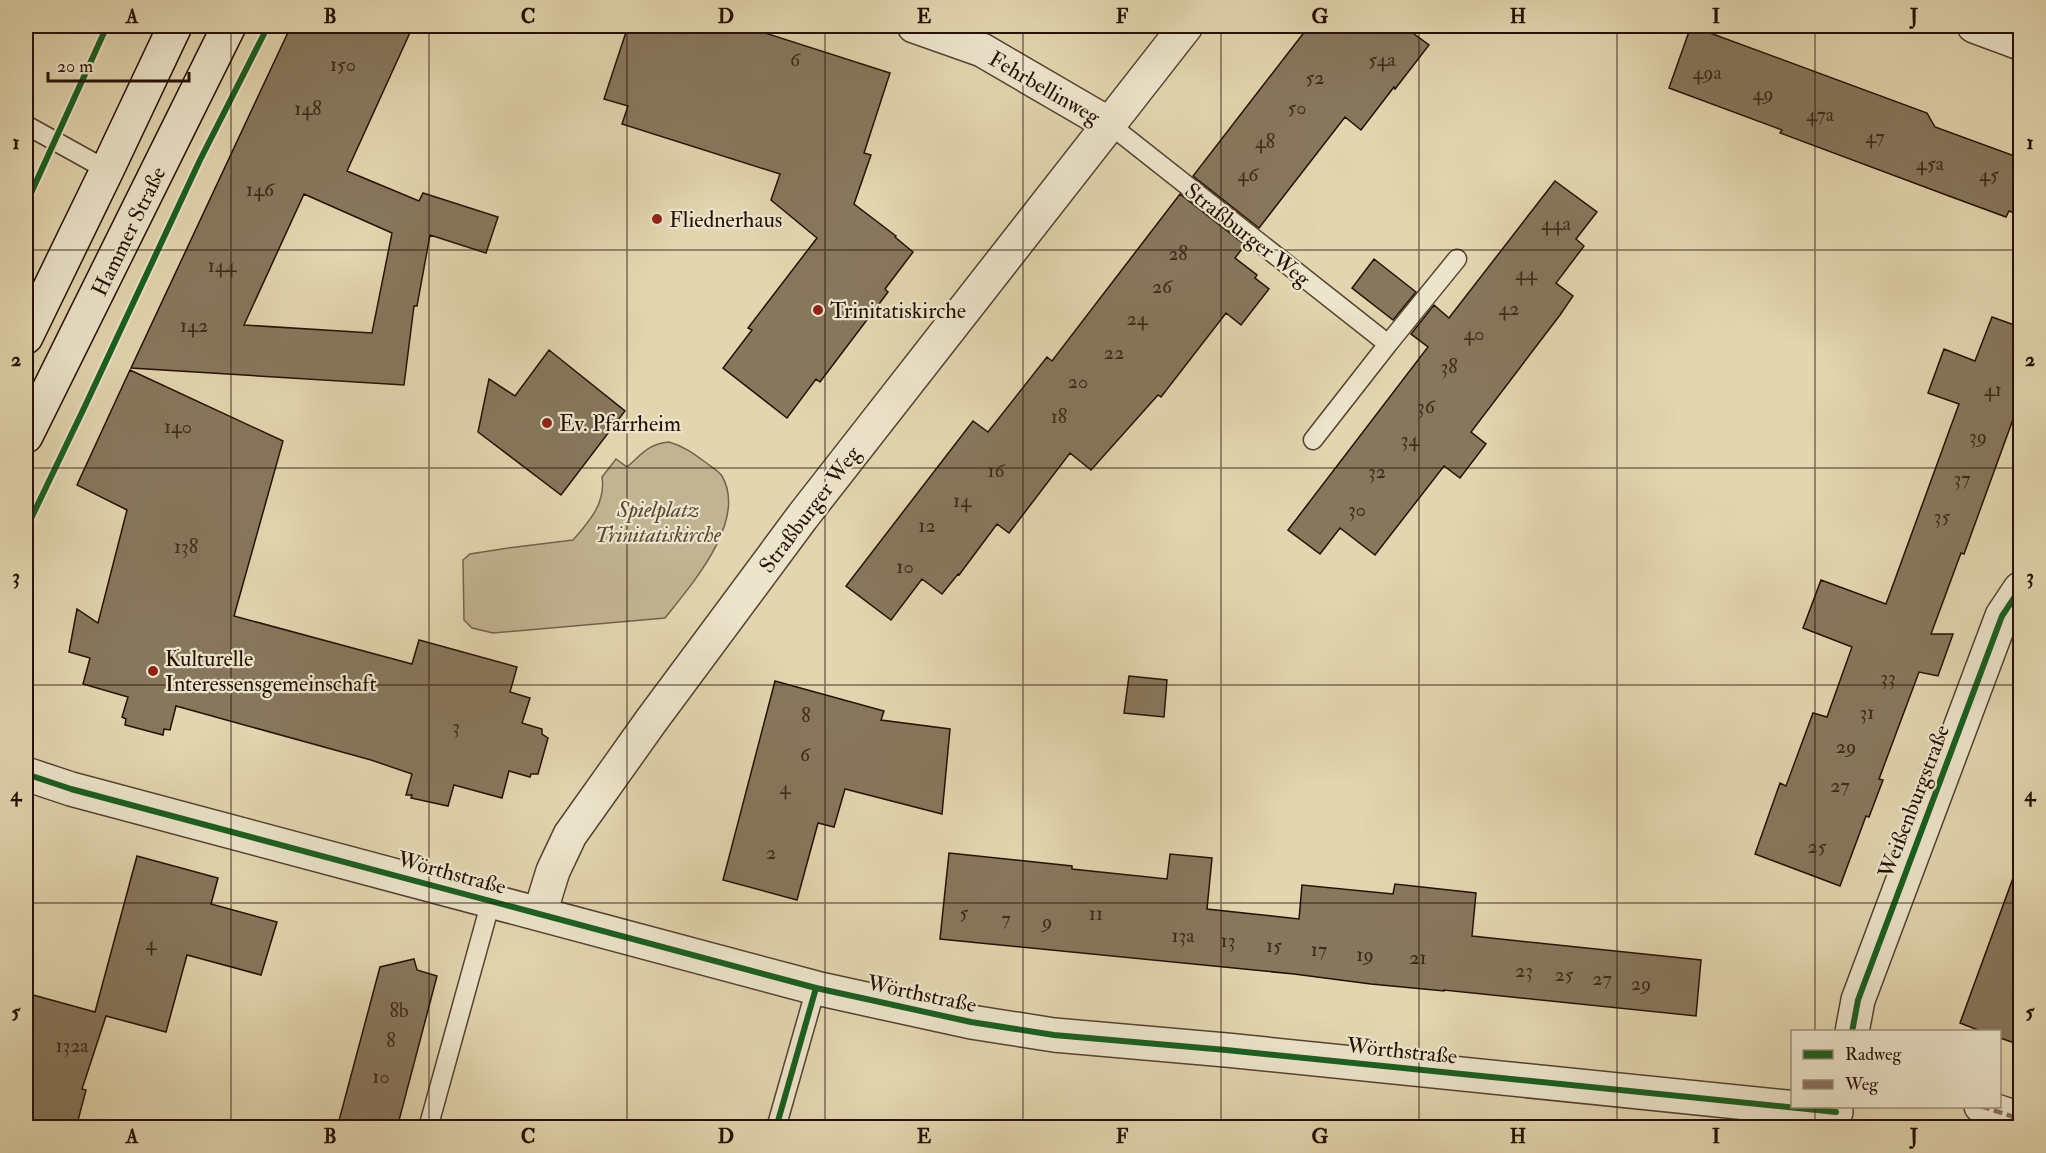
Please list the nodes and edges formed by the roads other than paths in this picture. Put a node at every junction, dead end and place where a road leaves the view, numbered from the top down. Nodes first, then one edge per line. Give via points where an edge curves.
1 (175, 26) edge
2 (229, 26) edge
3 (915, 26) edge
4 (1186, 26) edge
5 (1974, 26) edge
6 (2020, 43) edge
7 (1109, 124) junction
8 (26, 125) edge
9 (107, 170) junction
10 (1457, 259) dead end
11 (26, 336) edge
12 (1388, 344) junction
13 (26, 436) edge
14 (1313, 440) dead end
15 (2020, 589) edge
16 (26, 774) edge
17 (491, 901) junction
18 (540, 914) junction
19 (816, 988) junction
20 (1852, 1030) edge
21 (1984, 1108) edge
22 (1835, 1115) edge
23 (2020, 1119) edge
24 (428, 1128) edge
25 (776, 1128) edge

1 - 9 street, Hammer Straße
2 - 13 street, Hammer Straße
3 - 7 street, Fehrbellinweg via 982,50
4 - 7 street, Straßburger Weg
5 - 6 street
7 - 12 lane, Straßburger Weg
7 - 18 street, Straßburger Weg via 803,516 651,721 570,835 553,871
8 - 9 lane
9 - 11 street, Hammer Straße
10 - 12 lane
12 - 14 lane
15 - 20 street, Weißenburgstraße via 2002,616 1858,1000
16 - 17 street, Wörthstraße
17 - 18 street, Wörthstraße
17 - 24 lane
18 - 19 street, Wörthstraße
19 - 22 street, Wörthstraße via 960,1020 1054,1035
19 - 25 lane
21 - 23 street

